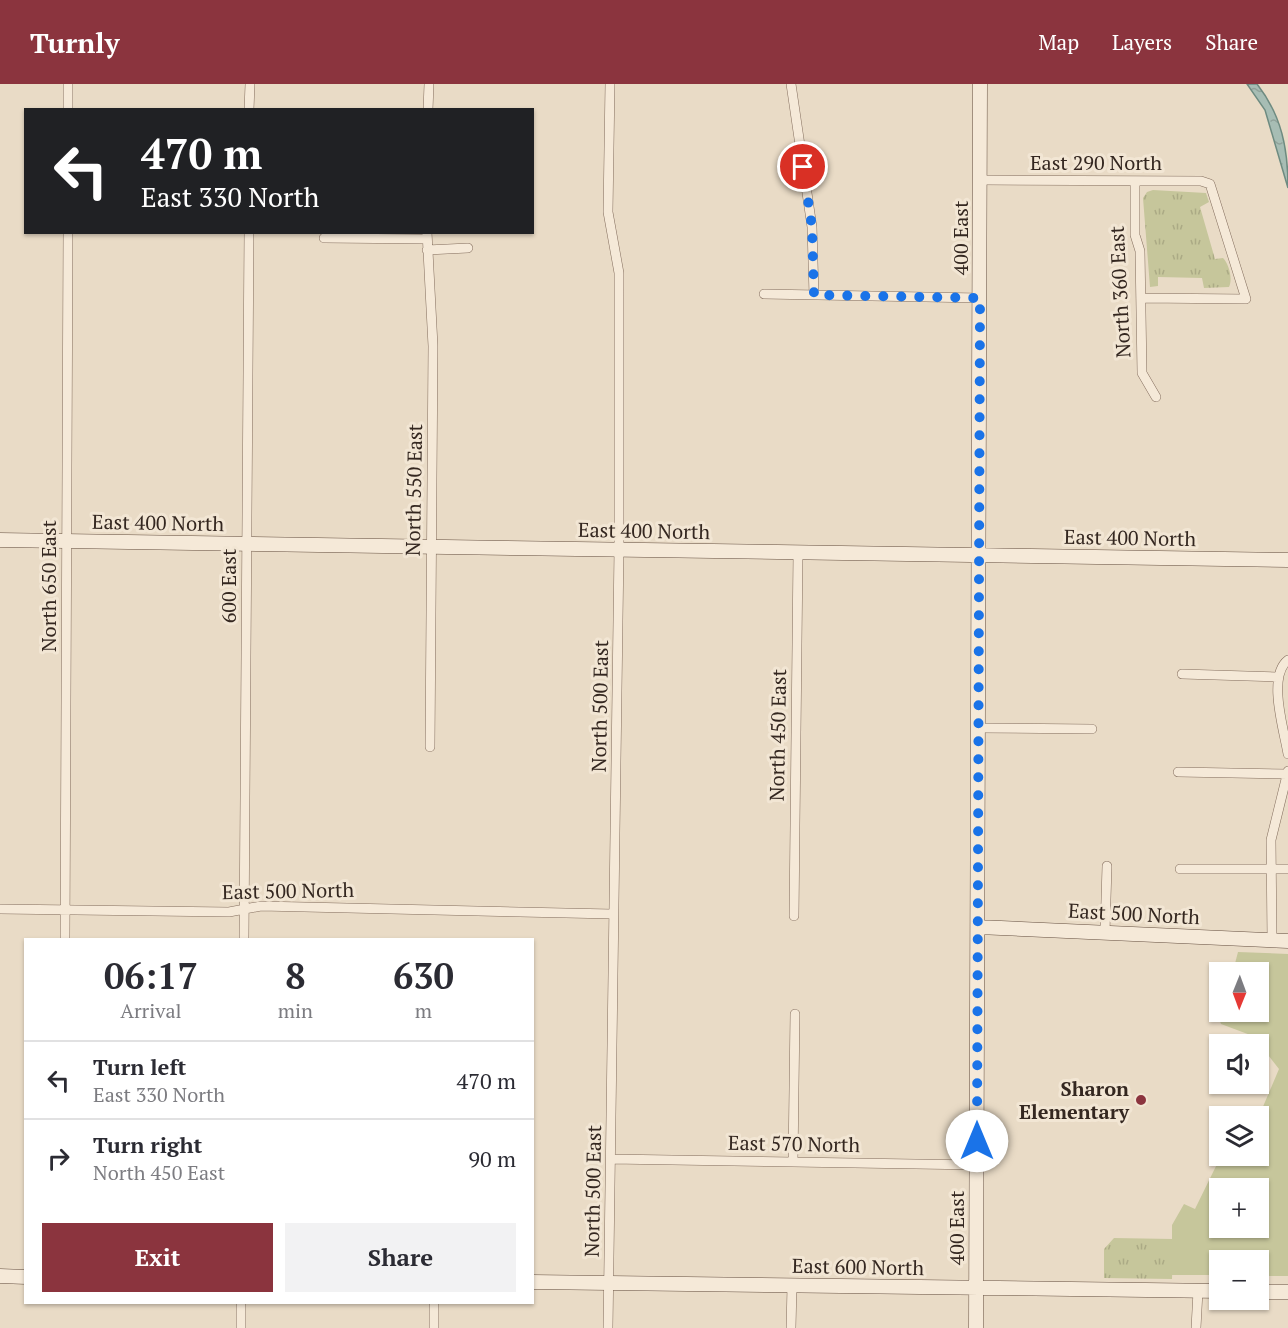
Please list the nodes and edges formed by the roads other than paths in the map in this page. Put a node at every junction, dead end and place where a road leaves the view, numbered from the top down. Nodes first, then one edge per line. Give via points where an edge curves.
1 (68, 84) edge
2 (250, 84) edge
3 (429, 84) edge
4 (610, 84) edge
5 (790, 84) edge
6 (980, 84) edge
7 (68, 108) edge
8 (249, 108) edge
9 (428, 108) edge
10 (980, 180) junction
11 (1135, 181) junction
12 (68, 234) edge
13 (249, 234) edge
14 (324, 238) dead end
15 (427, 241) edge
16 (468, 248) dead end
17 (765, 294) dead end
18 (814, 295) junction
19 (980, 298) junction
20 (1142, 298) junction
21 (1156, 397) dead end
22 (0, 540) edge
23 (66, 542) junction
24 (247, 544) junction
25 (432, 547) junction
26 (620, 550) junction
27 (798, 554) junction
28 (980, 555) junction
29 (1288, 560) edge
30 (1288, 660) edge
31 (1182, 674) dead end
32 (1277, 677) junction
33 (1286, 722) edge
34 (979, 728) junction
35 (1092, 729) dead end
36 (430, 747) dead end
37 (1288, 754) edge
38 (1178, 772) dead end
39 (1288, 773) edge
40 (1107, 866) dead end
41 (1180, 868) dead end
42 (1270, 869) junction
43 (1288, 869) edge
44 (0, 909) edge
45 (244, 909) junction
46 (66, 910) junction
47 (612, 914) junction
48 (794, 916) dead end
49 (978, 927) junction
50 (1105, 932) junction
51 (65, 938) edge
52 (244, 938) edge
53 (1272, 940) junction
54 (1288, 941) edge
55 (795, 1014) dead end
56 (611, 1159) junction
57 (793, 1162) junction
58 (977, 1165) junction
59 (0, 1276) edge
60 (24, 1276) edge
61 (534, 1282) edge
62 (609, 1283) junction
63 (792, 1286) junction
64 (976, 1288) junction
65 (1198, 1291) junction
66 (1209, 1291) edge
67 (1269, 1292) edge
68 (1288, 1292) edge
69 (241, 1304) edge
70 (435, 1304) edge
71 (241, 1328) edge
72 (434, 1328) edge
73 (608, 1328) edge
74 (791, 1328) edge
75 (976, 1328) edge
76 (1196, 1328) edge

1 - 7 street
2 - 8 street
3 - 9 street
4 - 26 street, North 500 East via 609,212 619,273
5 - 18 street via 812,227
6 - 10 street, 400 East
10 - 11 street, East 290 North
10 - 19 street, 400 East
11 - 20 street, North 360 East via 1135,235 1140,251
11 - 20 street, East 290 North via 1210,184 1246,299
12 - 23 street, North 650 East
13 - 24 street, 600 East
14 - 15 street
15 - 16 street
15 - 25 street, North 550 East via 433,346
17 - 18 street
18 - 19 street
19 - 28 street, 400 East
20 - 21 street, North 360 East via 1142,373
22 - 23 street, East 400 North
23 - 24 street, East 400 North
23 - 46 street, North 650 East
24 - 25 street, East 400 North
24 - 45 street, 600 East
25 - 26 street, East 400 North
25 - 36 street, North 550 East
26 - 27 street, East 400 North
26 - 47 street, North 500 East via 616,896
27 - 28 street, East 400 North
27 - 48 street, North 450 East
28 - 29 street, East 400 North
28 - 34 street, 400 East
30 - 32 street
31 - 32 street
32 - 33 street
33 - 37 street
34 - 35 street
34 - 49 street, 400 East
38 - 39 street
39 - 42 street via 1272,828
40 - 50 street
41 - 42 street
42 - 43 street
42 - 53 street
44 - 46 street, East 500 North
45 - 46 street, East 500 North
45 - 47 street, East 500 North via 261,906
45 - 52 street, 600 East
46 - 51 street, North 650 East
47 - 56 street, North 500 East
49 - 50 street, East 500 North
49 - 58 street, 400 East
50 - 53 street, East 500 North
53 - 54 street, East 500 North
55 - 57 street
56 - 57 street, East 570 North
56 - 62 street, North 500 East
57 - 58 street, East 570 North
58 - 64 street, 400 East
59 - 60 street
61 - 62 street, East 600 North
62 - 63 street, East 600 North
62 - 73 street, North 500 East
63 - 64 street, East 600 North
63 - 74 street
64 - 65 street, East 600 North
64 - 75 street, 400 East
65 - 66 street, East 600 North
65 - 76 street
67 - 68 street
69 - 71 street
70 - 72 street

